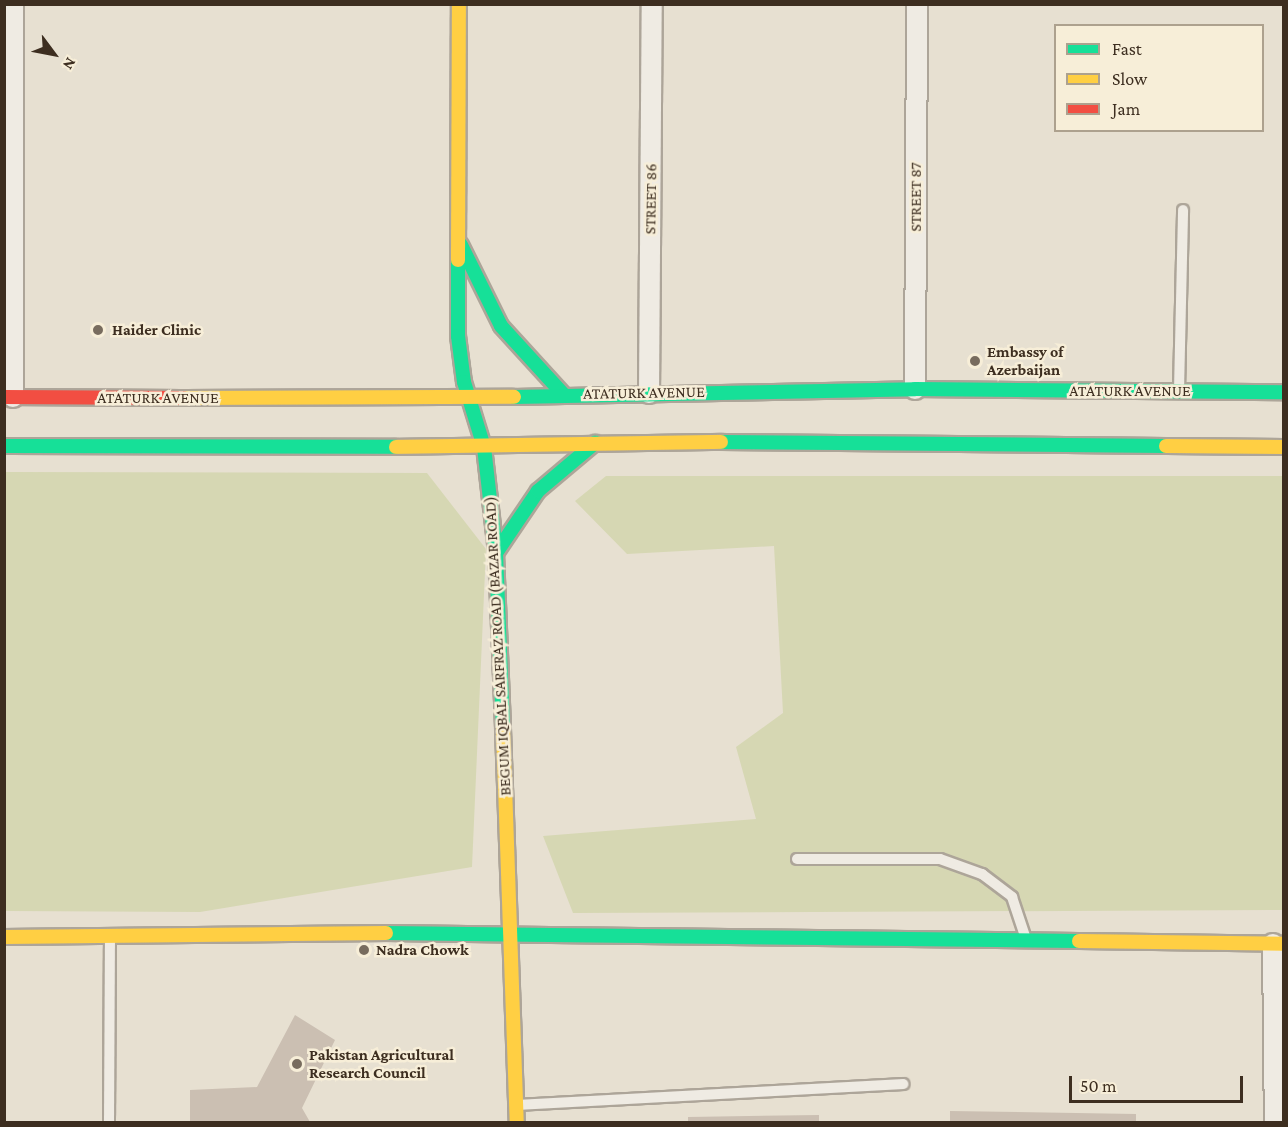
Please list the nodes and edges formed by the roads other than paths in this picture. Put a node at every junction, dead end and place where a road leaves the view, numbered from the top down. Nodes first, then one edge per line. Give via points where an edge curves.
1 (13, 4) edge
2 (459, 4) edge
3 (652, 4) edge
4 (917, 4) edge
5 (1183, 210) dead end
6 (458, 238) junction
7 (915, 389) junction
8 (1179, 391) junction
9 (1284, 392) edge
10 (649, 393) junction
11 (563, 394) junction
12 (9, 398) edge
13 (471, 400) junction
14 (595, 443) junction
15 (4, 446) edge
16 (484, 447) junction
17 (1284, 447) edge
18 (496, 553) junction
19 (797, 859) dead end
20 (511, 932) junction
21 (110, 935) junction
22 (4, 937) edge
23 (1026, 940) junction
24 (1278, 944) edge
25 (903, 1084) dead end
26 (517, 1105) junction
27 (109, 1122) edge
28 (517, 1122) edge
29 (1275, 1122) edge

1 - 12 street
2 - 6 street, BEGUM IQBAL SARFRAZ ROAD (BAZAR ROAD)
3 - 10 street, STREET 86
4 - 7 street, STREET 87
5 - 8 lane
6 - 11 street via 501,326
6 - 13 street, BEGUM IQBAL SARFRAZ ROAD (BAZAR ROAD) via 458,336
7 - 8 street, ATATURK AVENUE
7 - 10 street, ATATURK AVENUE
8 - 9 street, ATATURK AVENUE
10 - 11 street, ATATURK AVENUE
11 - 13 street, ATATURK AVENUE
12 - 13 street, ATATURK AVENUE
13 - 16 street, BEGUM IQBAL SARFRAZ ROAD (BAZAR ROAD)
14 - 16 street
14 - 17 street
14 - 18 street via 538,491
15 - 16 street
16 - 18 street, BEGUM IQBAL SARFRAZ ROAD (BAZAR ROAD)
18 - 20 street, BEGUM IQBAL SARFRAZ ROAD (BAZAR ROAD)
19 - 23 lane via 940,859 982,874 1012,897
20 - 21 street
20 - 23 street
20 - 26 street, BEGUM IQBAL SARFRAZ ROAD (BAZAR ROAD)
21 - 22 street
21 - 27 lane
23 - 24 street
24 - 29 street
25 - 26 lane
26 - 28 street, BEGUM IQBAL SARFRAZ ROAD (BAZAR ROAD)

